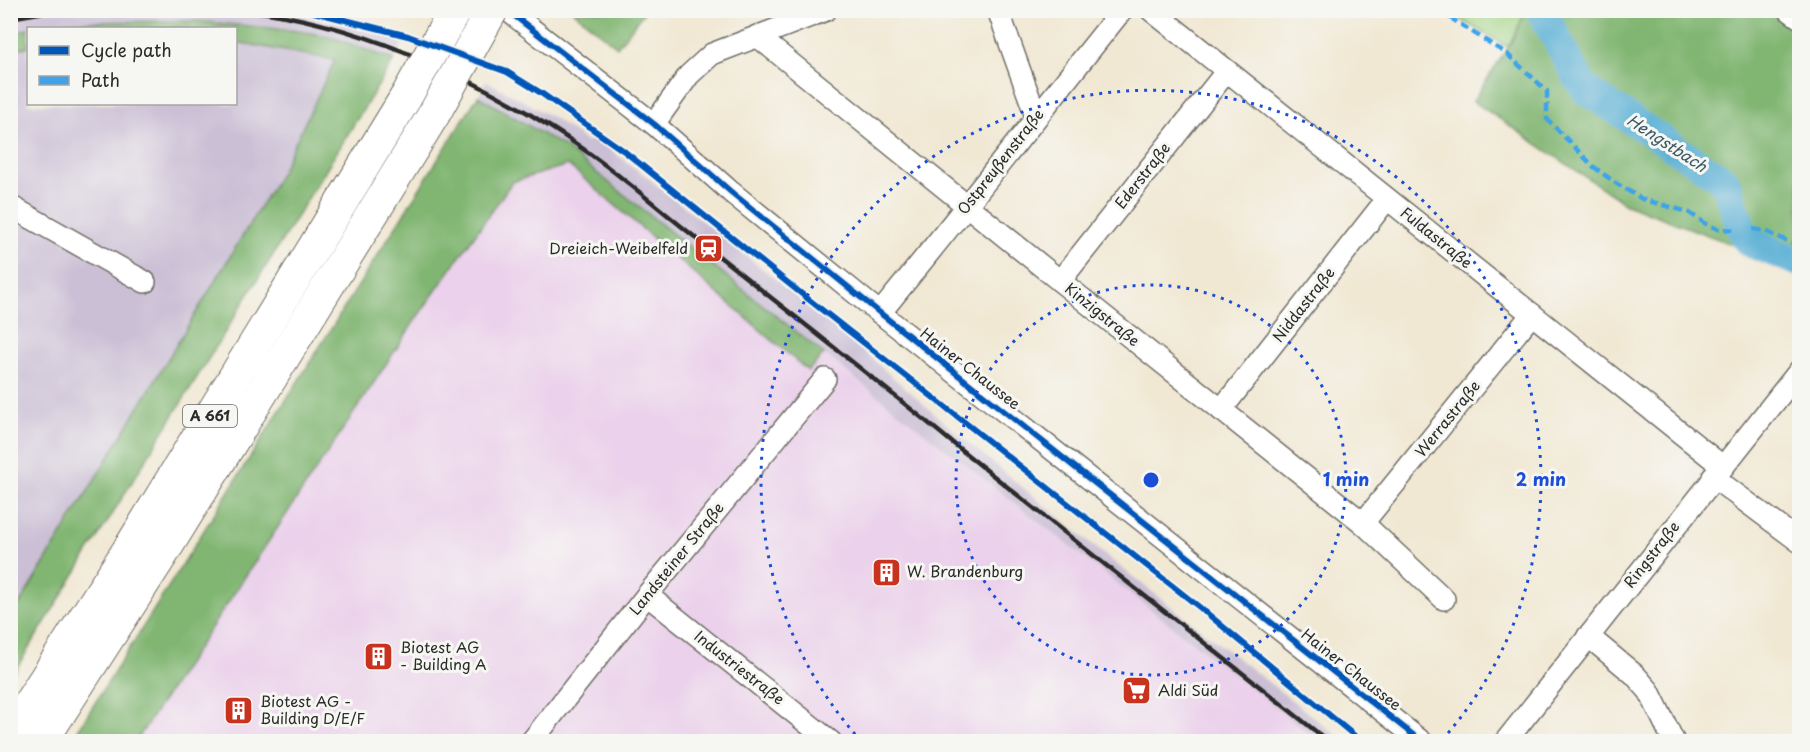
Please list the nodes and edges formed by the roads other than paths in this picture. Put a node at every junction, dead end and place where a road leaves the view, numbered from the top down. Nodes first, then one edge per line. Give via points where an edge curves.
1 (455, 10) edge
2 (492, 10) edge
3 (507, 10) edge
4 (826, 10) edge
5 (998, 10) edge
6 (1122, 10) edge
7 (1151, 10) edge
8 (1789, 10) edge
9 (1800, 18) edge
10 (757, 36) junction
11 (1226, 72) junction
12 (1036, 116) junction
13 (654, 124) junction
14 (1387, 199) junction
15 (968, 206) junction
16 (10, 207) edge
17 (145, 282) dead end
18 (1060, 282) junction
19 (880, 313) junction
20 (1532, 314) junction
21 (1800, 370) edge
22 (825, 379) dead end
23 (1221, 410) junction
24 (1718, 472) junction
25 (1364, 523) junction
26 (1800, 542) edge
27 (646, 595) junction
28 (1444, 598) dead end
29 (1588, 636) junction
30 (10, 734) edge
31 (41, 741) edge
32 (531, 741) edge
33 (831, 741) edge
34 (1422, 741) edge
35 (1505, 741) edge
36 (1674, 741) edge

1 - 30 highway, A 661, bridge via 406,97 131,546
2 - 31 highway, A 661, bridge via 434,114 167,546
3 - 13 street, Hainer Chaussee
4 - 10 street
5 - 12 street
6 - 12 street, Ostpreußenstraße
7 - 11 street, Fuldastraße
8 - 9 street
10 - 13 street via 722,49 700,64
10 - 15 street, Kinzigstraße
11 - 14 street, Fuldastraße
11 - 18 street, Ederstraße
12 - 15 street, Ostpreußenstraße
13 - 19 street, Hainer Chaussee
14 - 20 street, Fuldastraße
14 - 23 street, Niddastraße
15 - 18 street, Kinzigstraße
15 - 19 street, Ostpreußenstraße
16 - 17 street
18 - 23 street, Kinzigstraße
19 - 34 street, Hainer Chaussee
20 - 24 street, Fuldastraße
20 - 25 street, Werrastraße
21 - 24 street, Ringstraße
22 - 27 street, Landsteiner Straße
23 - 25 street, Kinzigstraße
24 - 26 street, Fuldastraße
24 - 29 street, Ringstraße
25 - 28 street, Kinzigstraße
27 - 32 street, Landsteiner Straße
27 - 33 street, Industriestraße
29 - 35 street, Ringstraße
29 - 36 street via 1649,691

